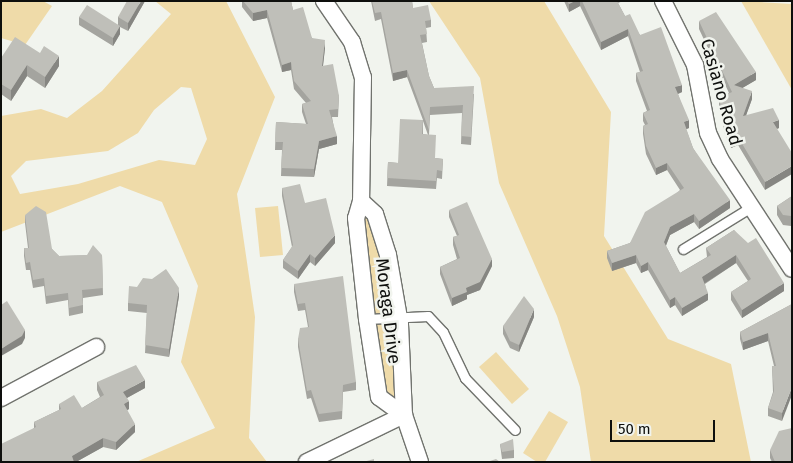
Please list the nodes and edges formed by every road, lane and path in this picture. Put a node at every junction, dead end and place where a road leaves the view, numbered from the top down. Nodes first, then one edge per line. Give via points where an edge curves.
1 (324, 1) edge
2 (662, 1) edge
3 (361, 201) junction
4 (751, 207) junction
5 (683, 249) dead end
6 (792, 269) edge
7 (398, 315) junction
8 (367, 319) junction
9 (96, 347) dead end
10 (1, 398) edge
11 (404, 415) junction
12 (515, 430) dead end
13 (307, 462) edge
14 (420, 462) edge

1 - 3 street, Moraga Drive via 352,42 363,77
2 - 4 street, Casiano Road via 695,65 708,133
3 - 7 street, Moraga Drive via 376,214 388,254
3 - 8 street, Moraga Drive via 356,218
4 - 5 lane
4 - 6 street, Casiano Road
7 - 8 lane
7 - 11 street, Moraga Drive
7 - 12 lane via 428,316 443,332 465,378
8 - 11 street, Moraga Drive via 379,397
9 - 10 street
11 - 13 street
11 - 14 street, Moraga Drive

